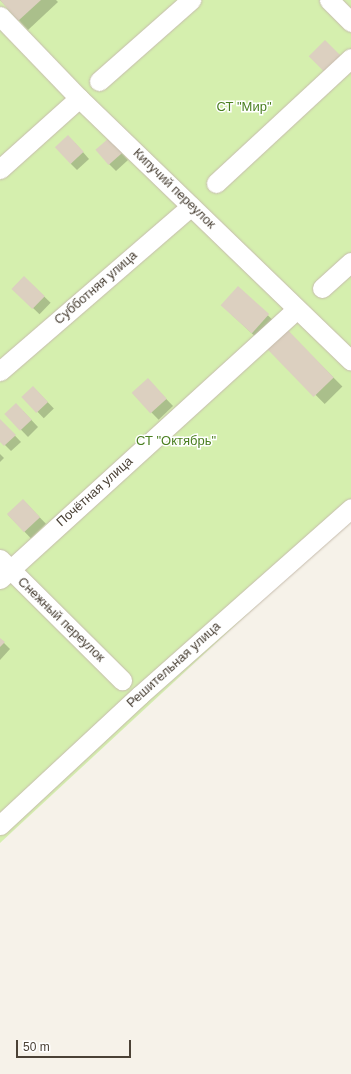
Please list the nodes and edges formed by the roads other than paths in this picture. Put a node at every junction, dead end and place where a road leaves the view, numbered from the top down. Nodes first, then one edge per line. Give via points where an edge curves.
1 (191, 0) edge
2 (329, 0) edge
3 (0, 16) edge
4 (351, 22) edge
5 (351, 58) edge
6 (99, 81) dead end
7 (79, 98) junction
8 (0, 169) edge
9 (216, 183) dead end
10 (191, 206) junction
11 (351, 262) edge
12 (322, 288) dead end
13 (297, 310) junction
14 (351, 361) edge
15 (0, 371) edge
16 (351, 508) edge
17 (3, 569) edge
18 (122, 680) dead end
19 (0, 825) edge

1 - 6 street
2 - 4 street
3 - 7 street, Кипучий переулок
5 - 9 street
7 - 8 street
7 - 10 street, Кипучий переулок
10 - 13 street, Кипучий переулок
10 - 15 street, Субботняя улица
11 - 12 street
13 - 14 street, Кипучий переулок
13 - 17 street, Почётная улица
16 - 19 street, Решительная улица via 140,695
17 - 18 street, Снежный переулок

